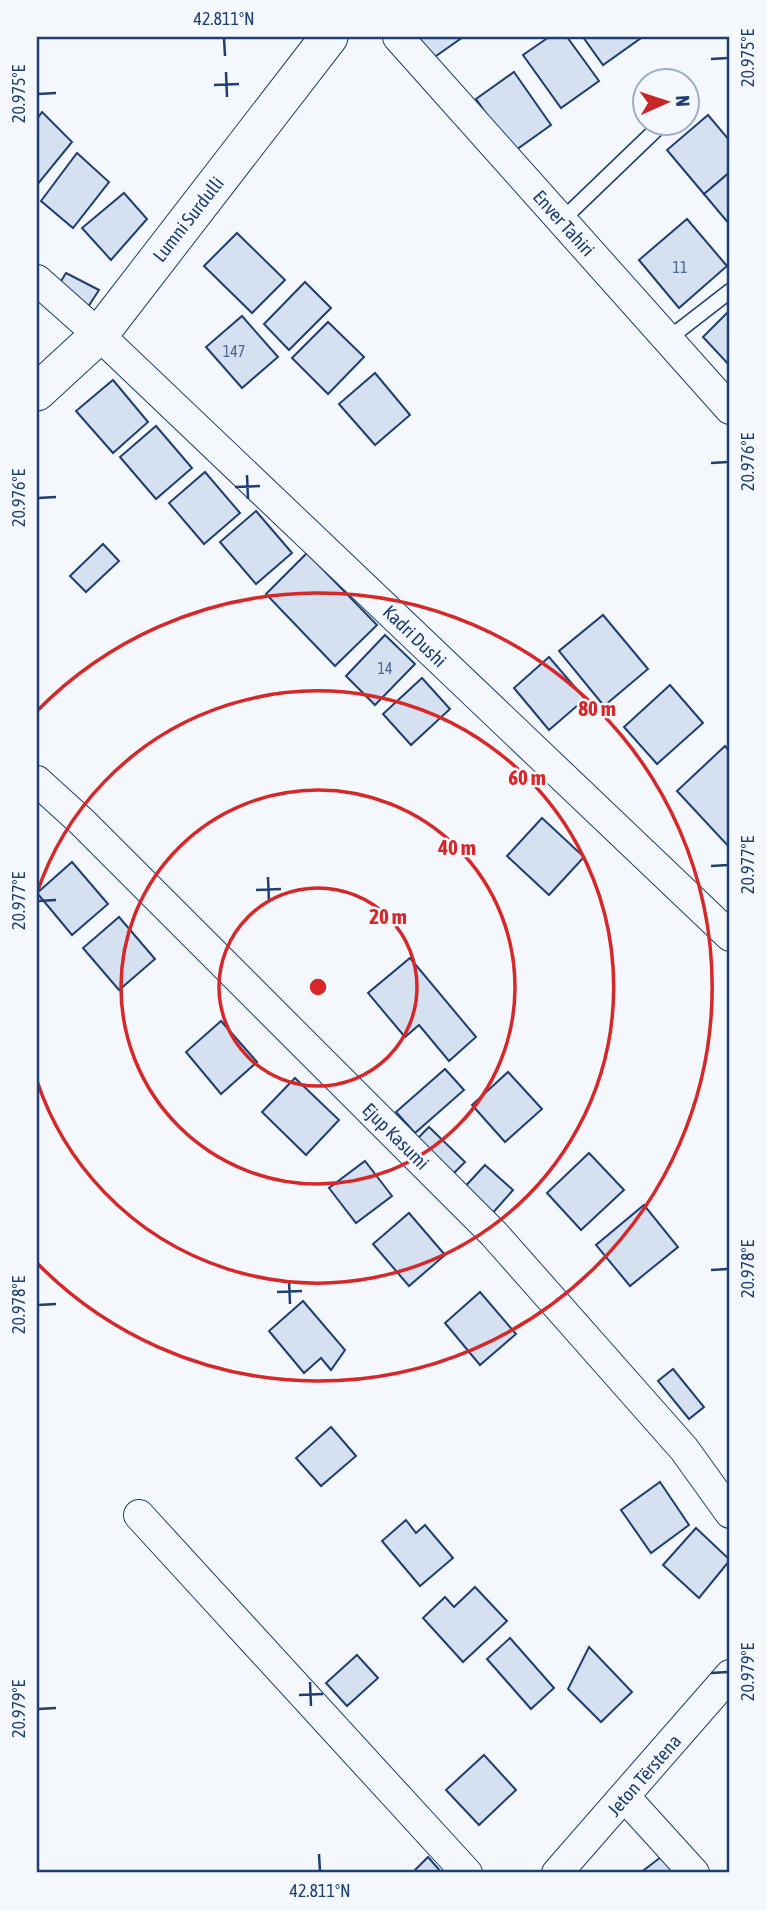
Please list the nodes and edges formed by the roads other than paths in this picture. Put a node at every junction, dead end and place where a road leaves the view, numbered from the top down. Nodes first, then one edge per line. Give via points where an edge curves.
1 (329, 37) edge
2 (398, 37) edge
3 (649, 136) edge
4 (562, 220) junction
5 (37, 281) edge
6 (730, 292) edge
7 (99, 335) junction
8 (668, 339) junction
9 (37, 392) edge
10 (730, 409) edge
11 (37, 781) edge
12 (730, 936) edge
13 (730, 1513) edge
14 (139, 1515) dead end
15 (730, 1675) edge
16 (625, 1797) junction
17 (467, 1873) edge
18 (557, 1873) edge
19 (694, 1873) edge

1 - 7 street, Lumni Surdulli
2 - 4 street, Enver Tahiri
3 - 4 lane
4 - 8 street, Enver Tahiri
5 - 7 street, Kadri Dushi
6 - 8 lane
7 - 9 street, Lumni Surdulli
7 - 12 street, Kadri Dushi
8 - 10 street, Enver Tahiri
11 - 13 street, Ejup Kasumi via 494,1234 684,1449
14 - 17 street
15 - 16 street, Jeton Tërstena
16 - 18 street, Jeton Tërstena
16 - 19 street

